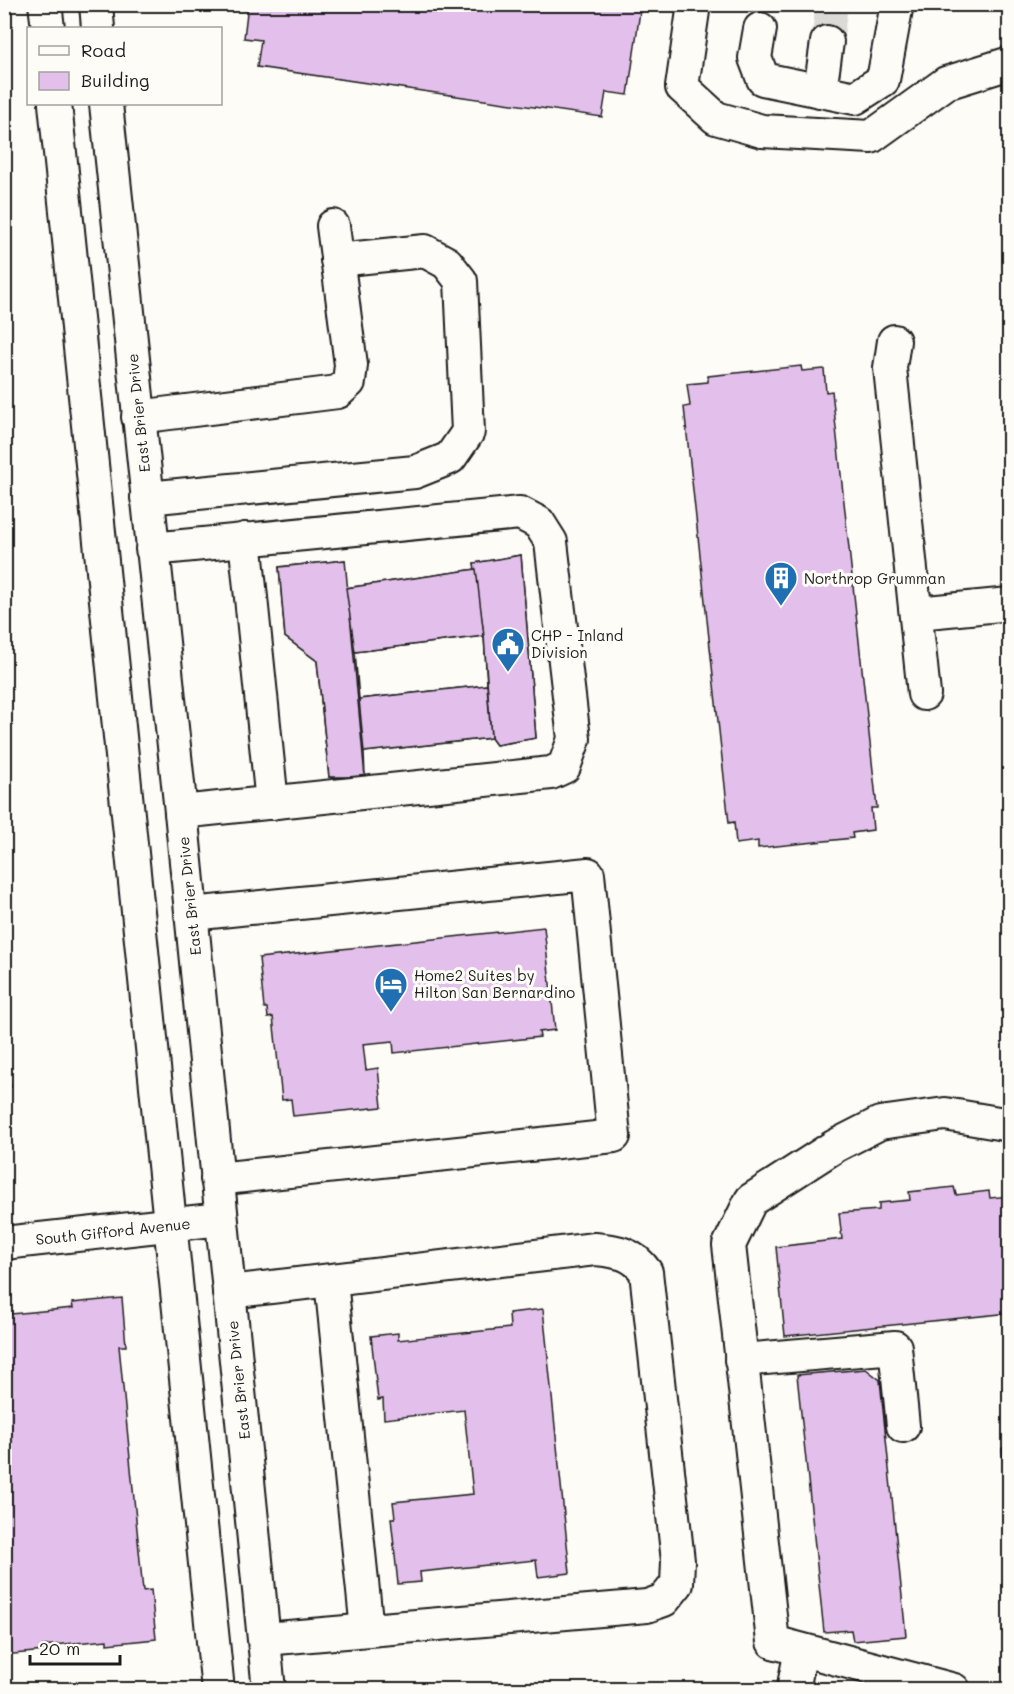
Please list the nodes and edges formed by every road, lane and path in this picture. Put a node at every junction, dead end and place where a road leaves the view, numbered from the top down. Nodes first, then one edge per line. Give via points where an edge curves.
1 (45, 4) edge
2 (96, 4) edge
3 (694, 4) edge
4 (897, 4) edge
5 (762, 14) edge
6 (48, 27) edge
7 (98, 27) edge
8 (827, 42) tunnel mouth
9 (1010, 63) edge
10 (820, 91) junction
11 (55, 105) edge
12 (105, 105) edge
13 (333, 226) dead end
14 (337, 260) junction
15 (894, 341) dead end
16 (138, 417) junction
17 (147, 498) junction
18 (252, 538) junction
19 (152, 549) junction
20 (1010, 604) edge
21 (917, 613) junction
22 (924, 694) dead end
23 (272, 803) junction
24 (181, 812) junction
25 (191, 914) junction
26 (1010, 1125) edge
27 (217, 1179) junction
28 (221, 1220) junction
29 (170, 1226) junction
30 (4, 1243) edge
31 (331, 1281) junction
32 (229, 1292) junction
33 (741, 1360) junction
34 (903, 1426) dead end
35 (366, 1630) junction
36 (265, 1639) junction
37 (801, 1650) junction
38 (218, 1689) edge
39 (269, 1689) edge
40 (793, 1689) edge
41 (954, 1689) edge

1 - 6 street
2 - 7 street
3 - 9 street via 682,87 716,118 762,131 871,137 946,83
4 - 10 street via 883,80 855,98
5 - 10 street via 755,58 763,79
8 - 10 street
11 - 29 street
12 - 16 street, East Brier Drive
13 - 14 street
14 - 16 street via 351,365 349,382 338,392
14 - 17 street via 425,250 447,262 461,281 468,432 450,458 415,472
15 - 21 street via 890,368
16 - 17 street, East Brier Drive
17 - 19 street, East Brier Drive
18 - 19 street
18 - 23 street
18 - 23 street via 520,513 539,523 551,542 574,739 564,766 551,773
19 - 24 street, East Brier Drive
20 - 21 street
21 - 22 street
23 - 24 street
24 - 25 street, East Brier Drive
25 - 27 street, East Brier Drive
25 - 27 street via 588,874 614,1136
26 - 33 street via 945,1114 880,1123 835,1146 751,1200 729,1245
27 - 28 street, East Brier Drive
28 - 29 street, South Gifford Avenue
28 - 32 street, East Brier Drive
29 - 30 street, South Gifford Avenue
29 - 38 street
31 - 32 street
31 - 35 street
31 - 35 street via 595,1249 621,1252 638,1260 646,1272 678,1561 677,1584 664,1600 647,1606
32 - 36 street, East Brier Drive
33 - 34 street via 895,1347
33 - 37 street via 773,1642
35 - 36 street
36 - 39 street, East Brier Drive
37 - 40 street
37 - 41 street

